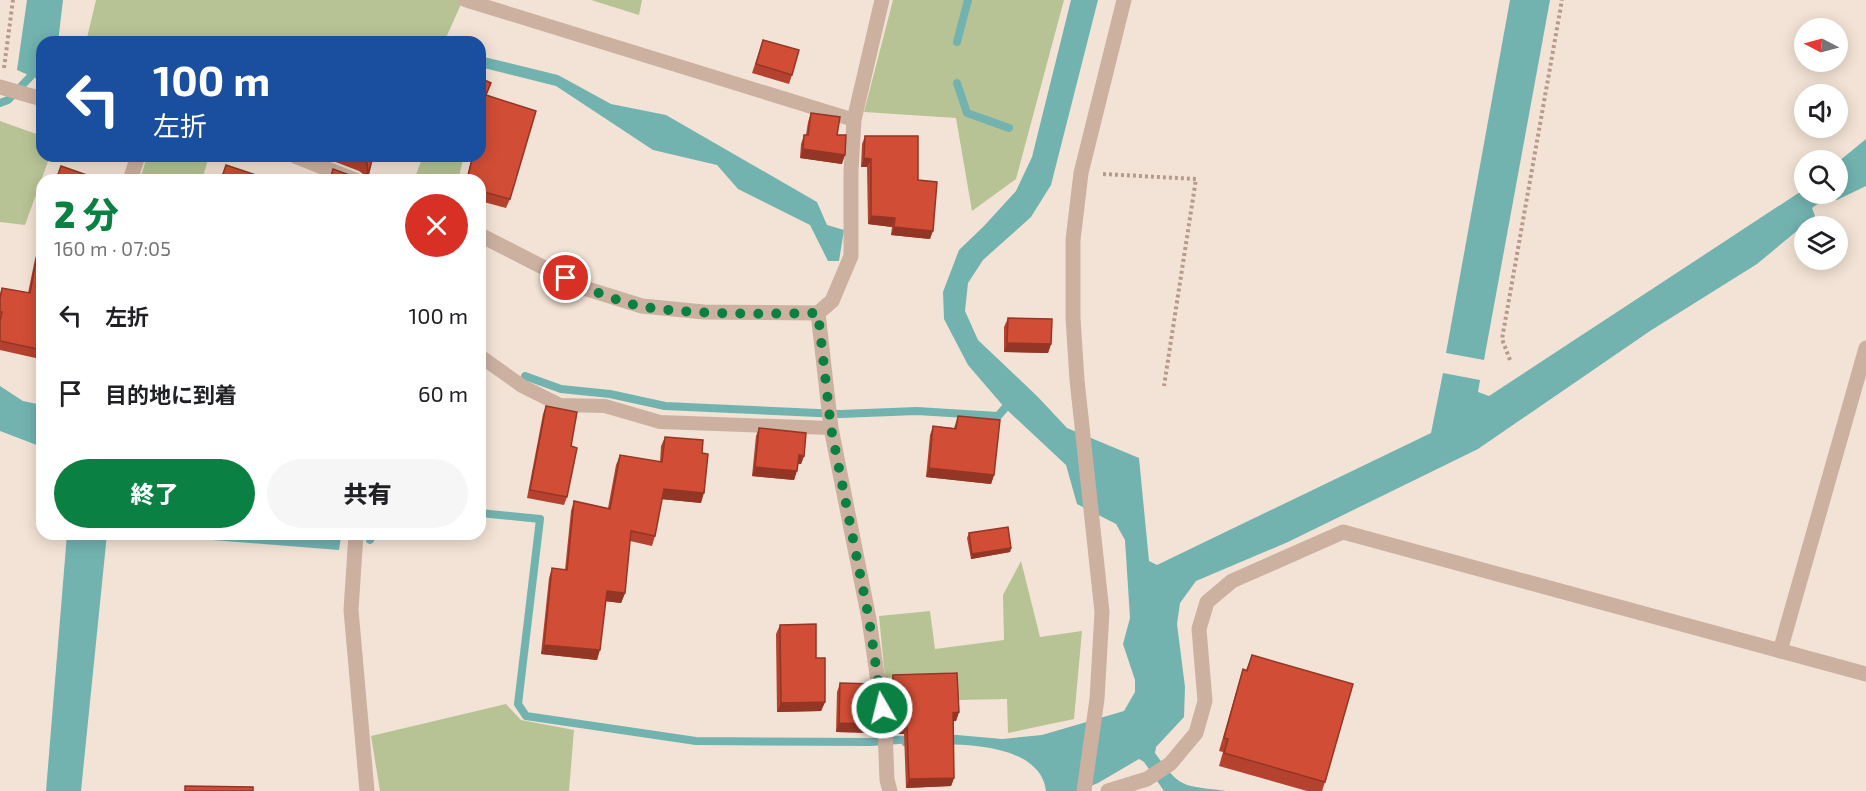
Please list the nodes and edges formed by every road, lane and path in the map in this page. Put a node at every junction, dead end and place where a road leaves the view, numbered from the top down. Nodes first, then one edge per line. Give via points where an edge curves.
1 (13, 0) edge
2 (465, 0) edge
3 (882, 0) edge
4 (1124, 0) edge
5 (1562, 0) edge
6 (1, 87) edge
7 (36, 97) edge
8 (854, 120) junction
9 (310, 162) edge
10 (1081, 173) junction
11 (340, 174) edge
12 (486, 238) edge
13 (818, 313) junction
14 (1866, 348) edge
15 (486, 360) edge
16 (1510, 360) dead end
17 (1164, 386) dead end
18 (830, 418) junction
19 (356, 540) edge
20 (1779, 651) junction
21 (1866, 674) edge
22 (367, 791) edge
23 (890, 791) edge
24 (1084, 791) edge
25 (1108, 791) edge

1 - 6 path
2 - 8 lane
3 - 8 street
4 - 10 street
5 - 16 path via 1502,339
6 - 7 street
8 - 13 street via 851,256 832,301
9 - 11 street
10 - 17 path via 1196,179
10 - 24 street via 1073,251 1074,328 1102,612 1097,699
12 - 13 street via 584,288 642,306 704,312
13 - 18 street
14 - 20 street
15 - 18 lane via 522,386 560,405 605,406 660,422
18 - 23 street via 869,619
19 - 22 street via 351,610
20 - 21 street
20 - 25 street via 1343,532 1232,581 1207,602 1199,629 1204,701 1196,733 1170,764 1147,778

